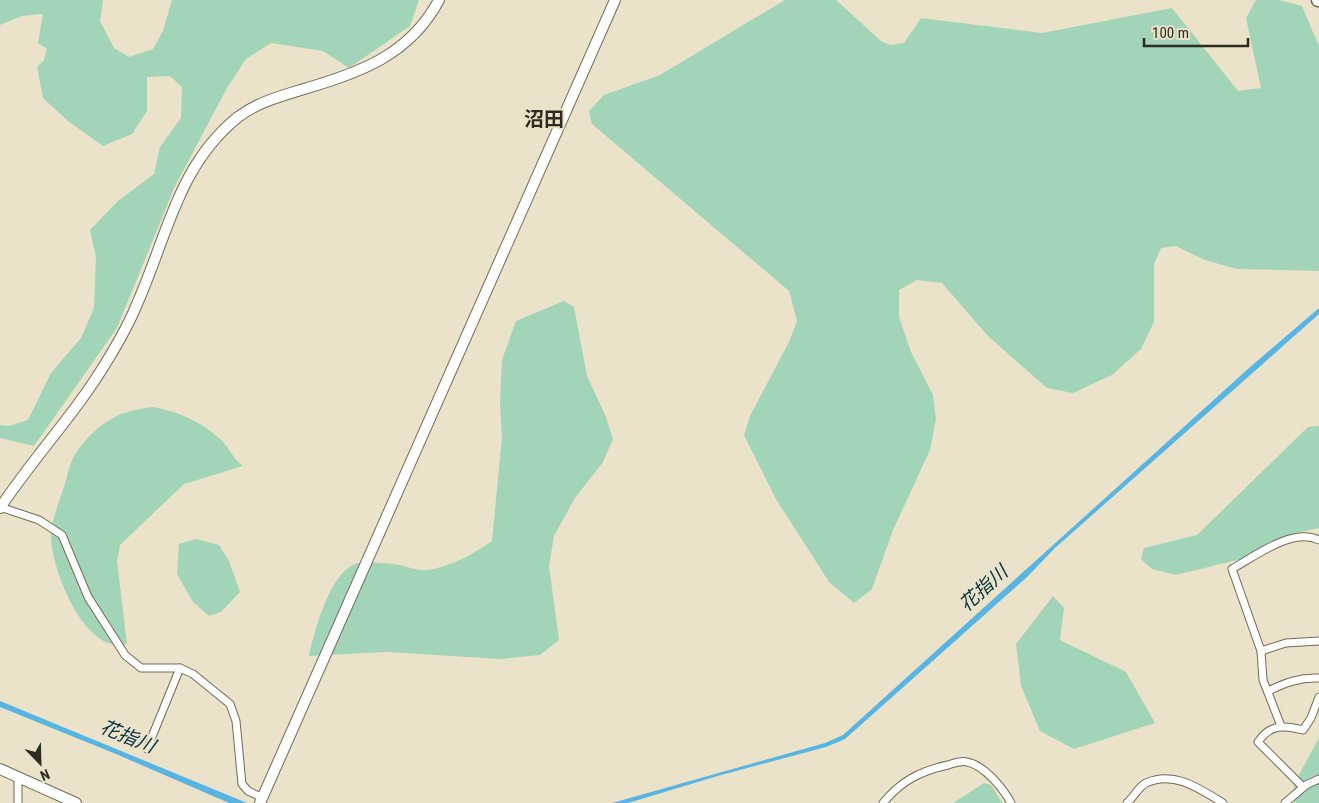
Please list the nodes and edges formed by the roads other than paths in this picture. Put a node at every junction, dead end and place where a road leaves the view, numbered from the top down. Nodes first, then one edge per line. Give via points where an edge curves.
1 (438, 0) edge
2 (615, 0) edge
3 (0, 507) edge
4 (1319, 540) edge
5 (1319, 641) edge
6 (1261, 651) junction
7 (180, 668) junction
8 (1319, 678) edge
9 (1268, 691) junction
10 (1319, 697) edge
11 (1281, 726) junction
12 (147, 750) dead end
13 (0, 769) edge
14 (18, 777) junction
15 (1319, 779) edge
16 (1303, 787) junction
17 (262, 800) edge
18 (18, 803) edge
19 (76, 803) edge
20 (883, 803) edge
21 (1011, 803) edge
22 (1127, 803) edge
23 (1223, 803) edge
24 (1285, 803) edge

1 - 3 street via 414,33 382,60 344,77 265,102 240,117 209,144 188,177 137,304 106,363
2 - 17 street
3 - 7 street via 39,520 62,535 88,597 124,655 141,668
4 - 6 street via 1298,535 1232,569
5 - 6 street via 1286,644
6 - 9 street via 1263,680
7 - 12 street
7 - 17 street via 193,674 230,704 236,721 242,784
8 - 9 street via 1287,682
9 - 11 street
10 - 11 street via 1303,730
11 - 16 street via 1270,730 1258,742
13 - 14 street
14 - 18 street
14 - 19 street
15 - 16 street
16 - 24 street
20 - 21 street via 909,778 962,761 978,768 994,781
22 - 23 street via 1146,783 1173,780 1194,785

